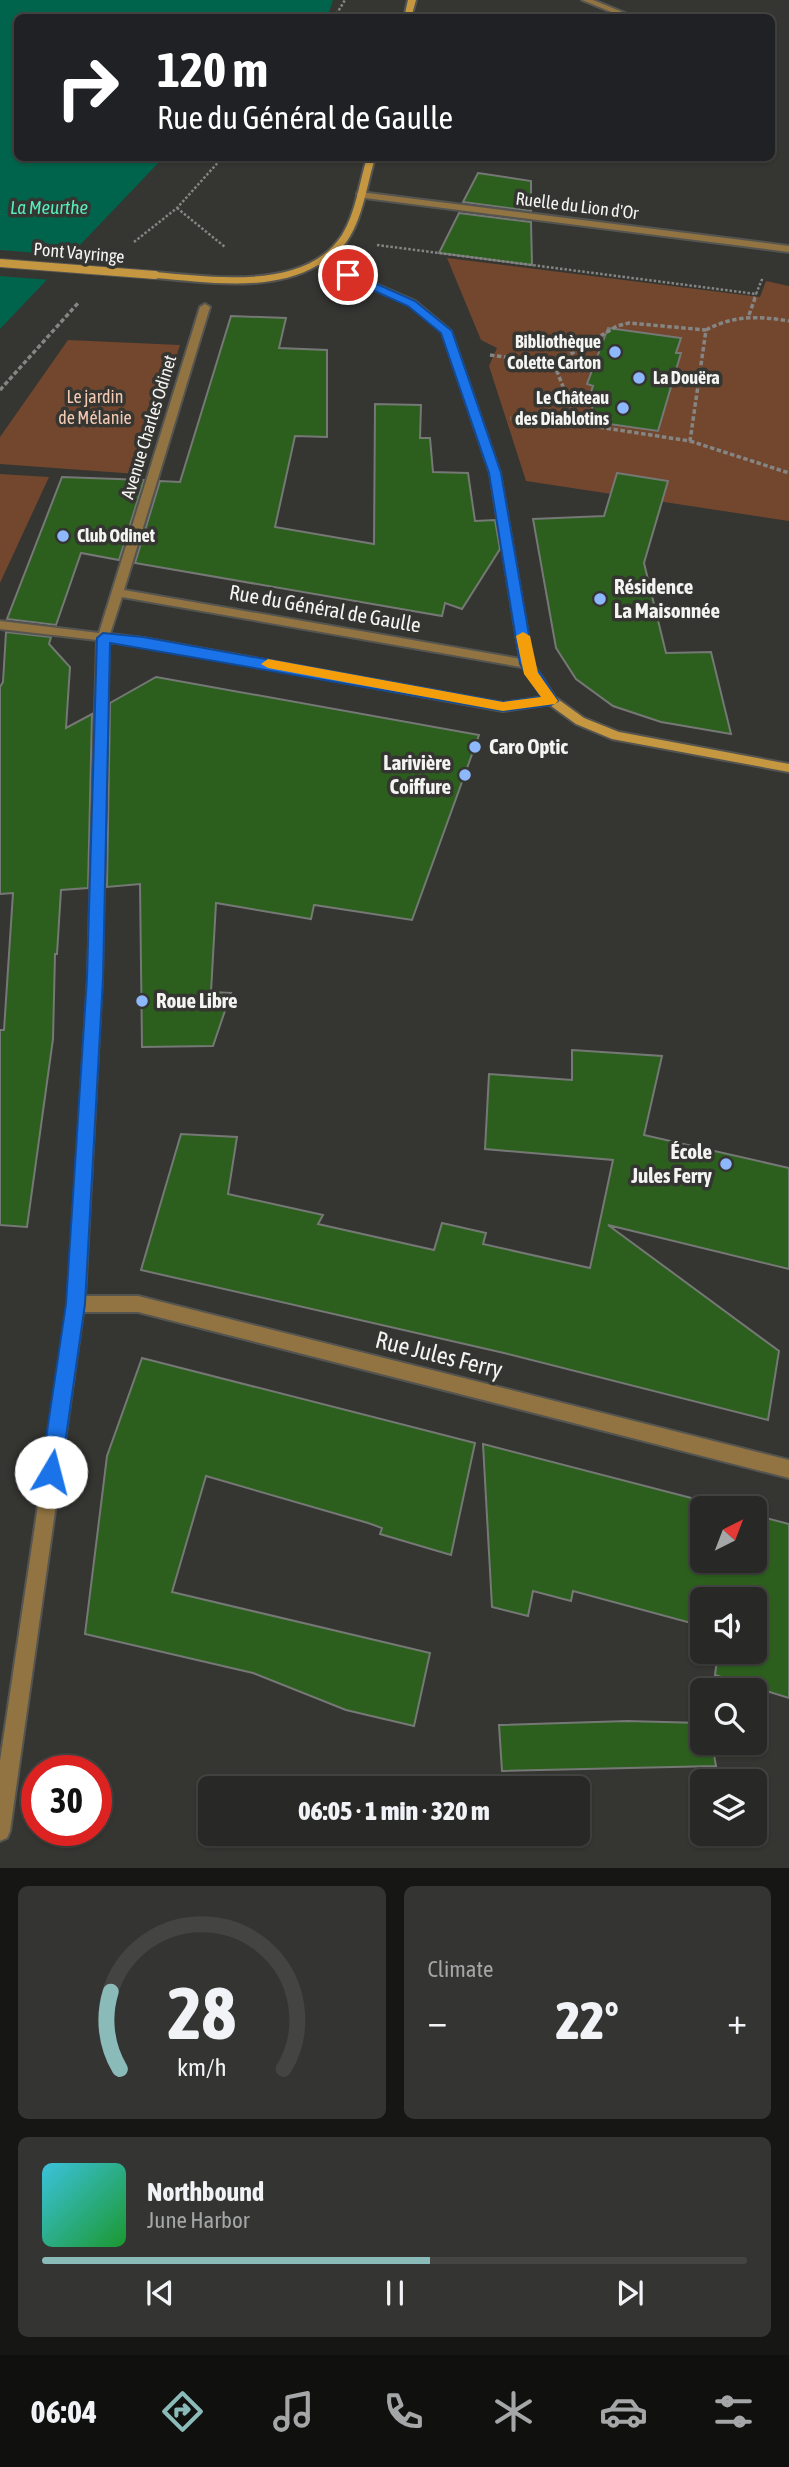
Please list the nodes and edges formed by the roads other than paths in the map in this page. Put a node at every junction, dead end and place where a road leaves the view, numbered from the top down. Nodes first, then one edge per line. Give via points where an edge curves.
1 (586, 0) edge
2 (623, 14) edge
3 (370, 161) edge
4 (360, 195) junction
5 (786, 248) edge
6 (318, 262) junction
7 (0, 263) edge
8 (205, 307) dead end
9 (116, 592) junction
10 (0, 625) edge
11 (103, 638) junction
12 (527, 664) junction
13 (551, 701) junction
14 (789, 768) edge
15 (76, 1304) junction
16 (789, 1469) edge
17 (0, 1831) edge

1 - 2 street
3 - 4 main road
4 - 5 street, Ruelle du Lion d'Or
4 - 6 main road, Pont Vayringe via 344,240
6 - 7 main road, Pont Vayringe, bridge via 289,274 250,280
6 - 12 main road via 425,312 446,331 495,473
8 - 9 street, Avenue Charles Odinet
9 - 11 street, Avenue Charles Odinet
9 - 12 street, Rue du Général de Gaulle
10 - 11 street
11 - 13 street via 503,707
11 - 15 street, Avenue Charles Odinet via 95,978
12 - 13 main road
13 - 14 main road via 580,721 616,736
15 - 16 street, Rue Jules Ferry via 138,1304
15 - 17 street, Avenue Charles Odinet

